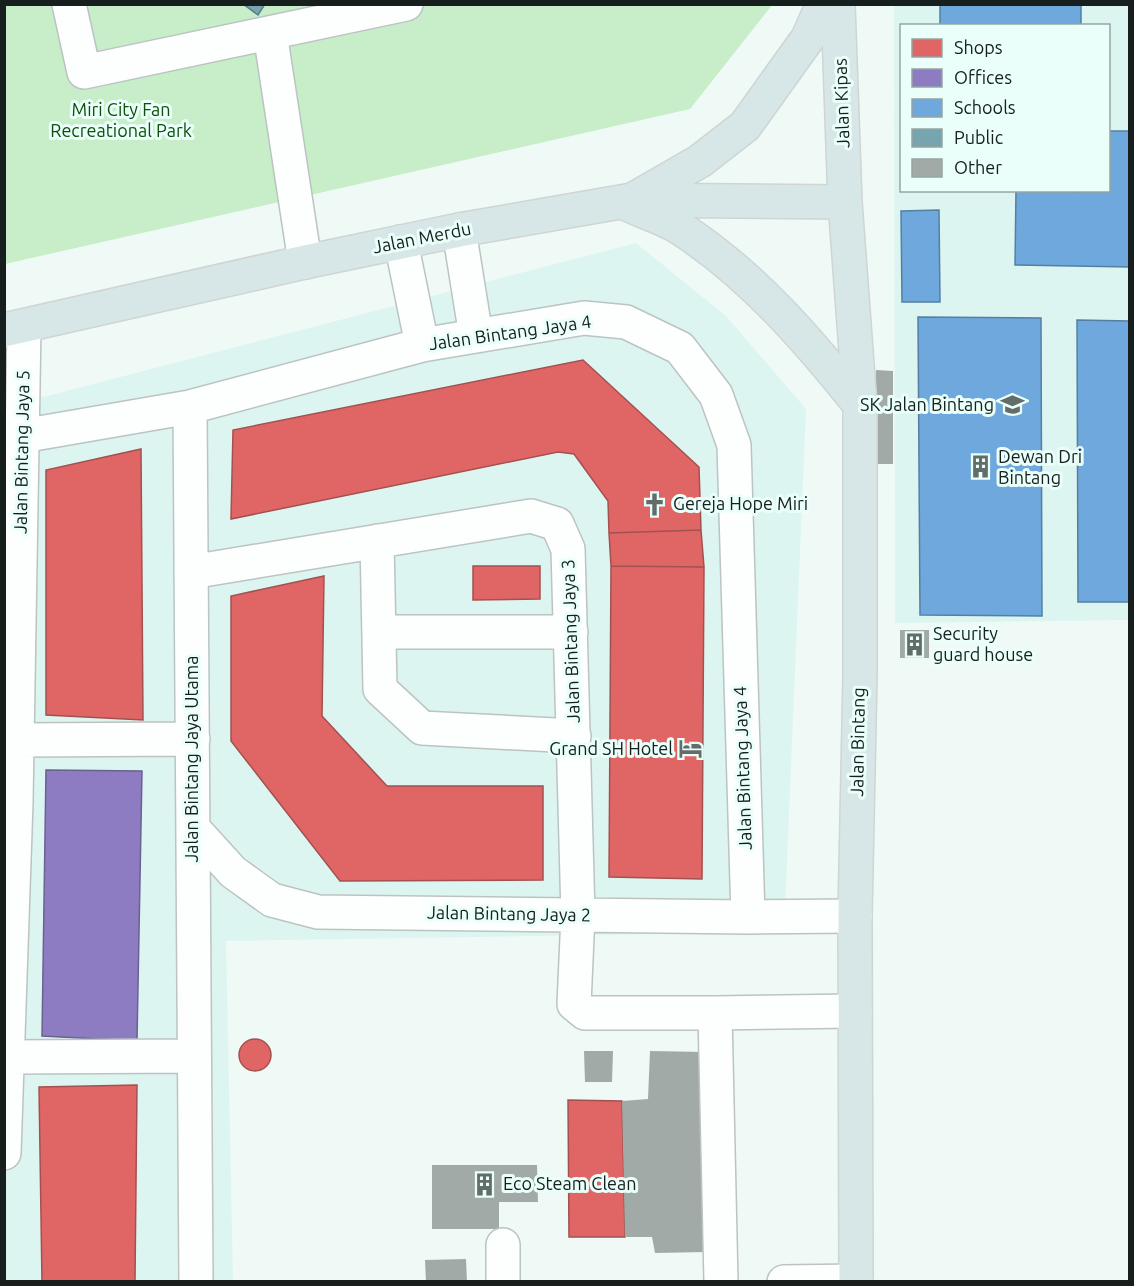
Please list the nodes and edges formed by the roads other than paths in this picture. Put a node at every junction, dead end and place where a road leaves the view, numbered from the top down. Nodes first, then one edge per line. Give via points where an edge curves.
1 (69, 4) edge
2 (406, 4) edge
3 (823, 4) edge
4 (838, 4) edge
5 (270, 33) junction
6 (627, 201) junction
7 (845, 202) junction
8 (459, 230) junction
9 (401, 242) junction
10 (305, 262) junction
11 (14, 328) edge
12 (476, 336) junction
13 (422, 345) junction
14 (860, 405) junction
15 (190, 407) junction
16 (22, 436) junction
17 (377, 541) junction
18 (191, 572) junction
19 (379, 632) junction
20 (571, 632) junction
21 (573, 736) junction
22 (193, 739) junction
23 (17, 740) junction
24 (193, 828) junction
25 (578, 915) junction
26 (855, 916) junction
27 (748, 917) junction
28 (855, 1011) junction
29 (715, 1013) junction
30 (194, 1056) junction
31 (8, 1057) junction
32 (4, 1153) edge
33 (503, 1245) dead end
34 (196, 1281) edge
35 (503, 1281) edge
36 (721, 1281) edge
37 (784, 1281) edge
38 (856, 1281) edge

1 - 5 street via 84,72
2 - 5 street
3 - 6 main road via 808,38 745,126 700,161
4 - 7 main road, Jalan Kipas
5 - 10 street
6 - 7 main road, Jalan Merdu
6 - 8 main road, Jalan Merdu
6 - 14 main road via 682,229 737,271 785,316
7 - 14 main road, Jalan Bintang
8 - 9 main road, Jalan Merdu
8 - 12 street
9 - 10 main road, Jalan Merdu
9 - 13 street
10 - 11 main road, Jalan Merdu
11 - 16 street, Jalan Bintang Jaya 5
12 - 13 street, Jalan Bintang Jaya 4
12 - 27 street, Jalan Bintang Jaya 4 via 584,318 626,322 680,348 716,395 734,445
13 - 15 street, Jalan Bintang Jaya 4
14 - 26 main road, Jalan Bintang
15 - 16 street
15 - 18 street, Jalan Bintang Jaya Utama
16 - 23 street, Jalan Bintang Jaya 5
17 - 18 street, Jalan Bintang Jaya 3
17 - 19 street
17 - 20 street, Jalan Bintang Jaya 3 via 531,516 557,524 568,549
18 - 22 street, Jalan Bintang Jaya Utama
19 - 20 street
19 - 21 street via 380,689 422,728
20 - 21 street, Jalan Bintang Jaya 3
21 - 25 street, Jalan Bintang Jaya 3
22 - 23 street
22 - 24 street, Jalan Bintang Jaya Utama
23 - 31 street, Jalan Bintang Jaya 5
24 - 25 street, Jalan Bintang Jaya 2 via 233,872 272,900 318,912
24 - 30 street, Jalan Bintang Jaya Utama
25 - 27 street, Jalan Bintang Jaya 2
25 - 29 street, Jalan Bintang Jaya 3 via 574,1004 585,1013
26 - 27 street, Jalan Bintang Jaya 2
26 - 28 main road, Jalan Bintang
28 - 29 street
28 - 38 main road, Jalan Bintang
29 - 36 street
30 - 31 street
30 - 34 street, Jalan Bintang Jaya Utama
31 - 32 street, Jalan Bintang Jaya 5
33 - 35 street
37 - 38 street

